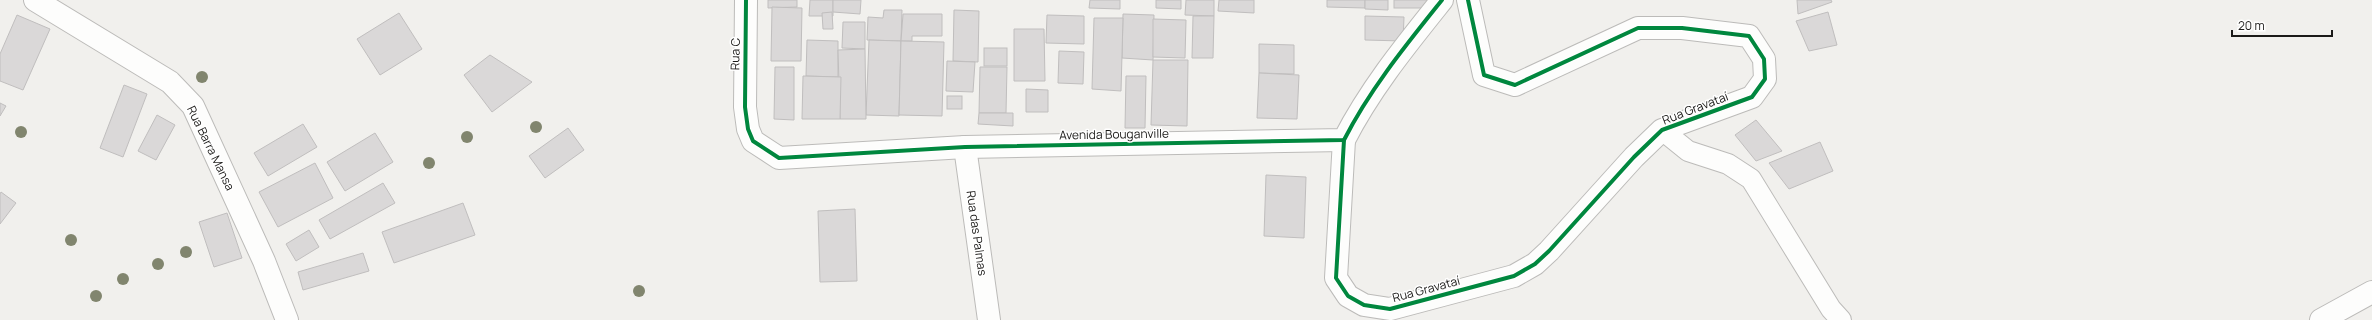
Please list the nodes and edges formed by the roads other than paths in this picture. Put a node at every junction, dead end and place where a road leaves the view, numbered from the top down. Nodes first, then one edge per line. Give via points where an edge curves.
1 (36, 0) edge
2 (746, 0) edge
3 (1442, 0) edge
4 (1468, 0) edge
5 (745, 107) joint
6 (1662, 130) junction
7 (1344, 140) junction
8 (965, 147) junction
9 (2372, 292) edge
10 (287, 320) edge
11 (989, 320) edge
12 (1841, 320) edge
13 (2321, 320) edge

1 - 10 street, Rua Barra Mansa via 170,82 194,106 264,261
2 - 5 street, Rua C
3 - 7 street via 1377,83 1360,108
4 - 6 street, Rua Gravataí via 1484,75 1515,85 1638,28 1682,28 1749,36 1764,59 1765,79 1752,96
5 - 8 street, Avenida Bouganville via 748,129 753,141 779,158
6 - 7 street, Rua Gravataí via 1535,264 1514,276 1390,309 1364,305 1348,296 1336,278
6 - 12 lane via 1688,151 1728,164 1752,179 1831,309
7 - 8 street, Avenida Bouganville
8 - 11 street, Rua das Palmas
9 - 13 street

